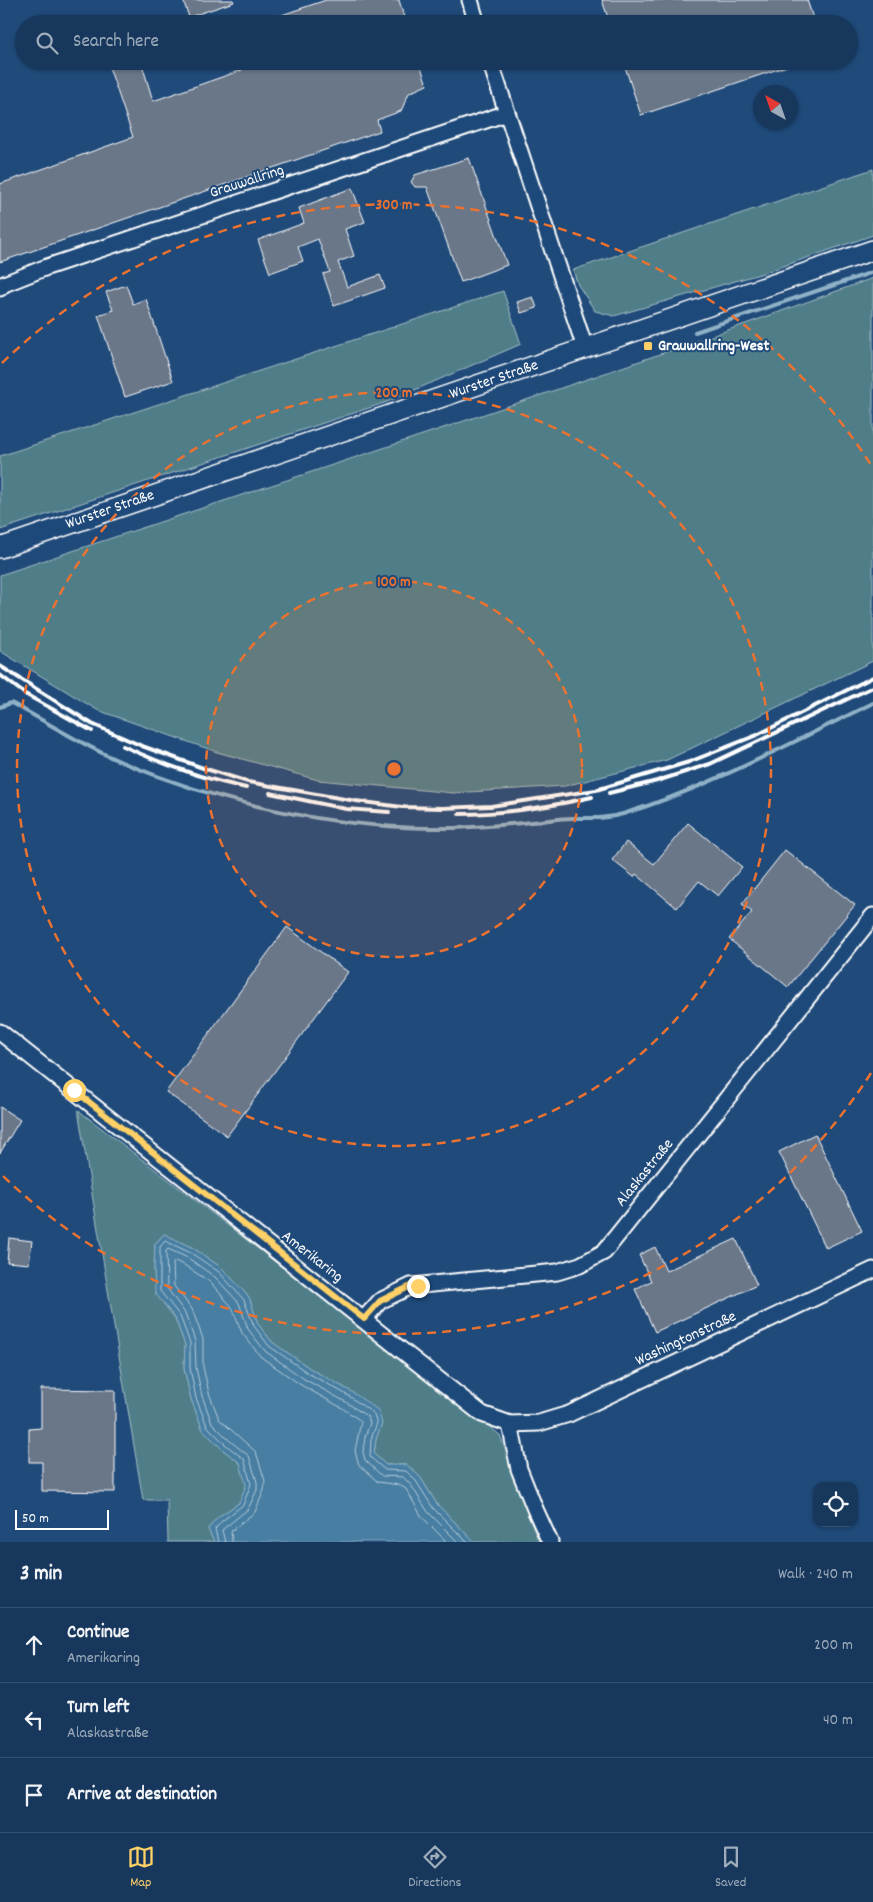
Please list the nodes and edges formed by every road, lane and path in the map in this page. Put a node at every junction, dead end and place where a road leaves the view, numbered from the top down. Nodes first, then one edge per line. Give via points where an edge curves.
1 (470, 0) edge
2 (474, 15) edge
3 (493, 70) edge
4 (507, 114) junction
5 (873, 250) edge
6 (0, 288) edge
7 (585, 348) junction
8 (0, 548) edge
9 (873, 916) edge
10 (0, 1032) edge
11 (873, 1270) edge
12 (364, 1319) junction
13 (510, 1424) junction
14 (550, 1542) edge

1 - 2 street
3 - 4 street
4 - 6 street, Grauwallring via 47,267
4 - 7 street
5 - 7 main road, Wurster Straße
7 - 8 main road, Wurster Straße
9 - 12 street, Alaskastraße via 604,1252 580,1265 557,1272 411,1286 380,1301
10 - 12 street, Amerikaring
11 - 13 street, Washingtonstraße via 569,1414 539,1423
12 - 13 street, Amerikaring via 482,1414
13 - 14 street via 520,1469

